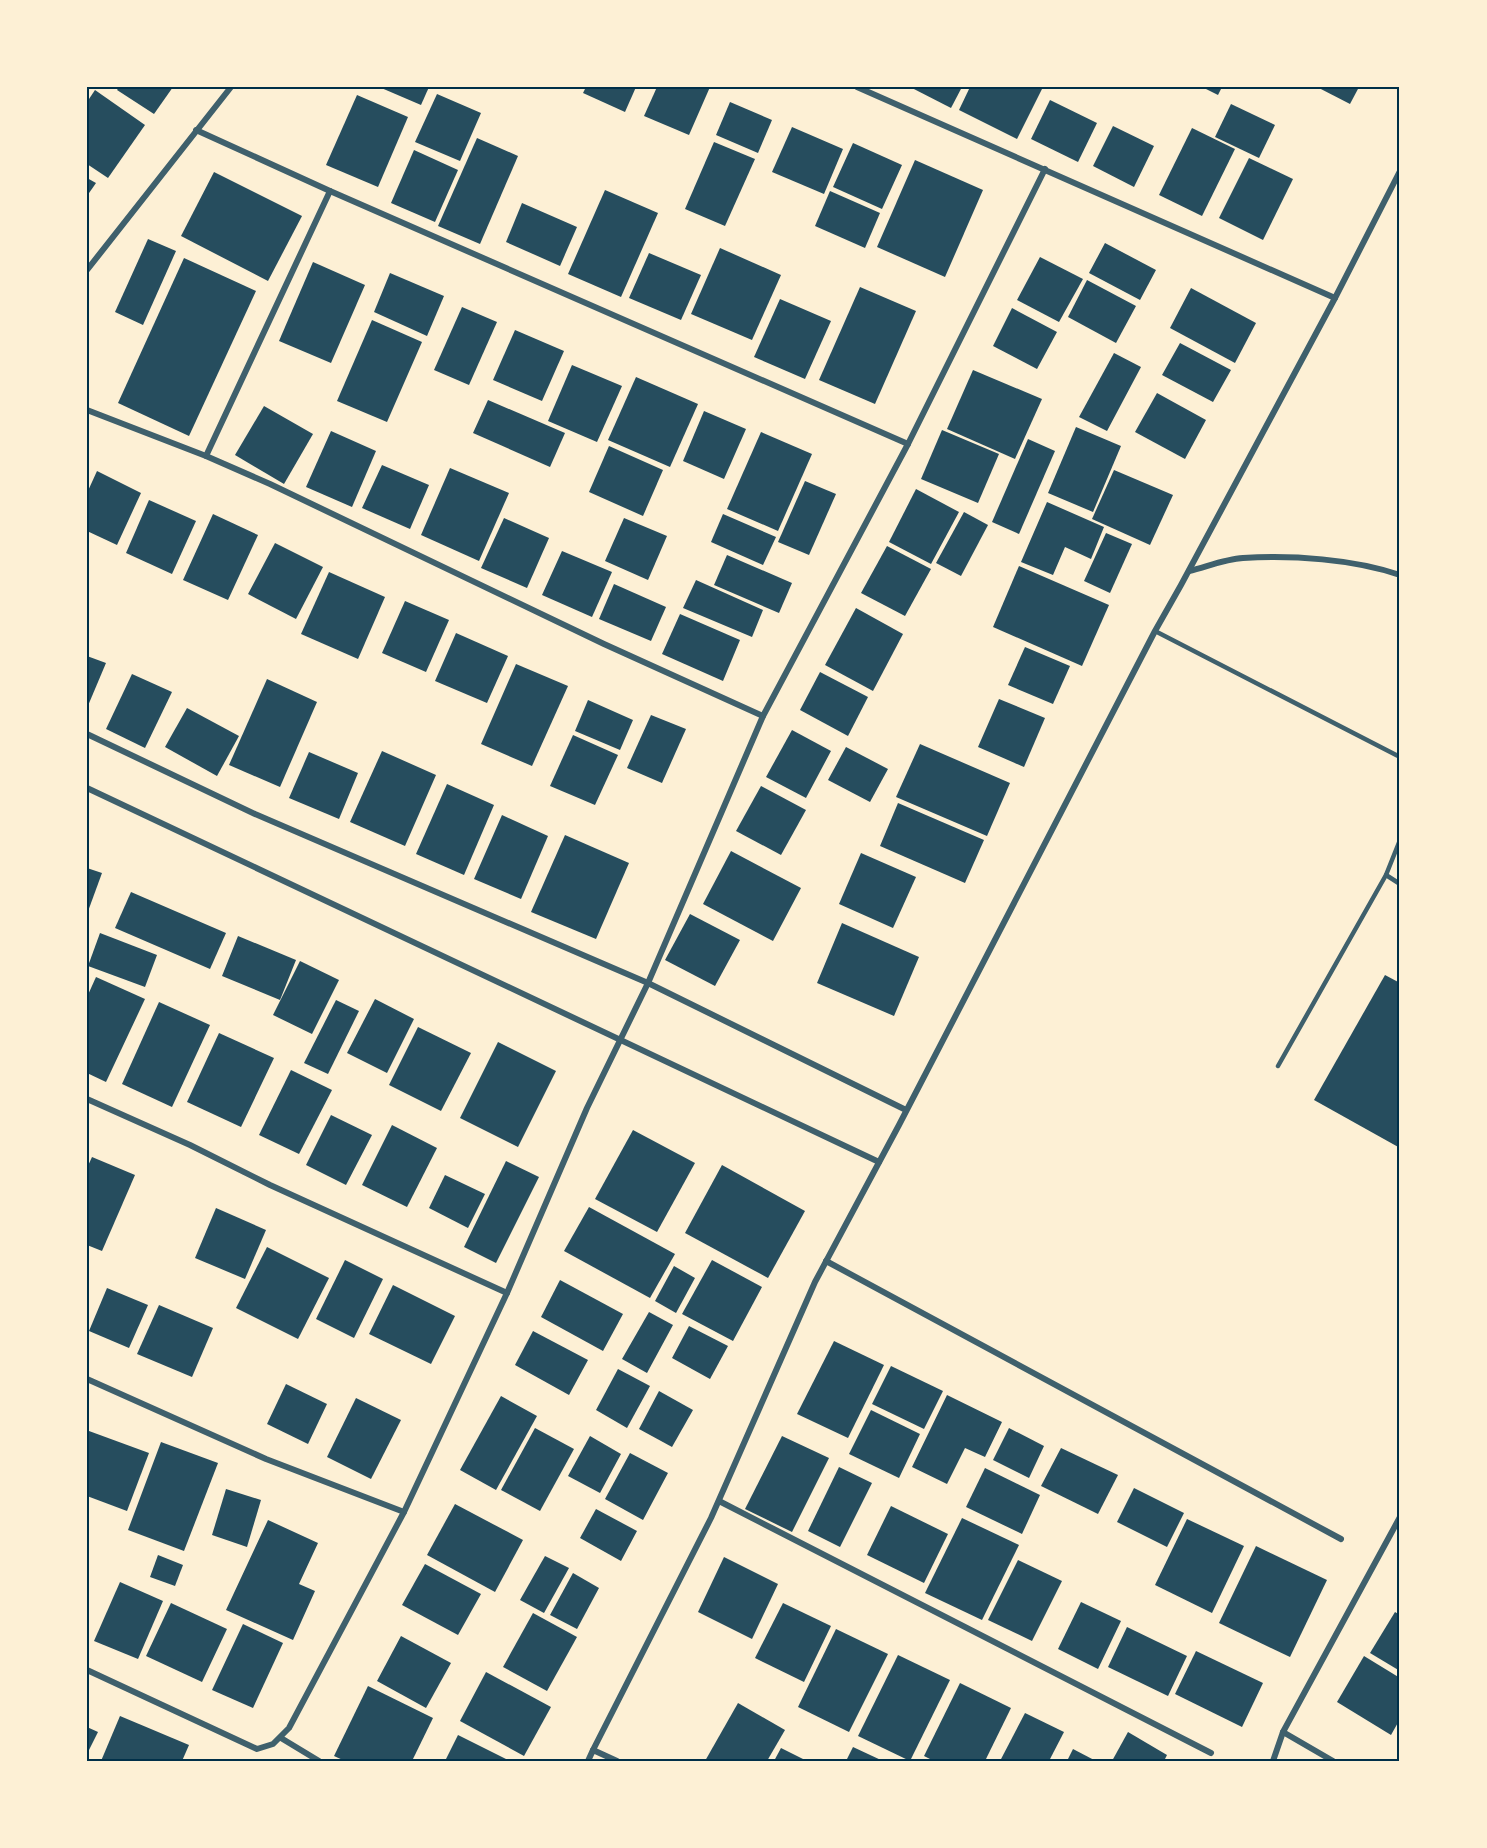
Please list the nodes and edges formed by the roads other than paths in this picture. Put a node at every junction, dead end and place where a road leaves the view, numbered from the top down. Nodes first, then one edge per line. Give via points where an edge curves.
1 (231, 87) edge
2 (856, 87) edge
3 (196, 130) junction
4 (1045, 169) junction
5 (1400, 171) edge
6 (330, 191) junction
7 (87, 270) edge
8 (1335, 298) junction
9 (87, 410) edge
10 (908, 444) junction
11 (206, 456) junction
12 (1188, 571) junction
13 (1400, 575) edge
14 (1155, 631) junction
15 (763, 716) junction
16 (87, 734) edge
17 (1400, 757) edge
18 (87, 788) edge
19 (1400, 840) edge
20 (1386, 875) junction
21 (1400, 884) edge
22 (648, 983) junction
23 (620, 1039) junction
24 (1278, 1066) dead end
25 (87, 1099) edge
26 (906, 1110) junction
27 (879, 1162) junction
28 (826, 1262) junction
29 (507, 1293) junction
30 (87, 1379) edge
31 (719, 1501) junction
32 (404, 1512) junction
33 (1400, 1517) edge
34 (1341, 1539) dead end
35 (87, 1670) edge
36 (1283, 1732) junction
37 (281, 1738) junction
38 (593, 1750) junction
39 (1211, 1753) dead end
40 (319, 1761) edge
41 (588, 1761) edge
42 (617, 1761) edge
43 (1273, 1761) edge
44 (1333, 1761) edge

1 - 3 street
2 - 4 street
3 - 6 street
3 - 7 street
4 - 8 street
4 - 10 street
5 - 8 street
6 - 10 street
6 - 11 street
8 - 12 street
9 - 11 street
10 - 15 street
11 - 15 street
12 - 13 street via 1241,558 1313,559
12 - 14 street
14 - 17 lane
14 - 26 street
15 - 22 street
16 - 22 street via 255,814
18 - 23 street
19 - 20 lane
20 - 21 lane
20 - 24 lane
22 - 23 street
22 - 26 street
23 - 27 street
23 - 29 street
25 - 29 street
26 - 27 street
27 - 28 street
28 - 31 street
28 - 34 street
29 - 32 street
30 - 32 street via 266,1459
31 - 38 street
31 - 39 street
32 - 37 street
33 - 36 street
35 - 37 street via 257,1749
36 - 43 street
36 - 44 street
37 - 40 street
38 - 41 street
38 - 42 street

